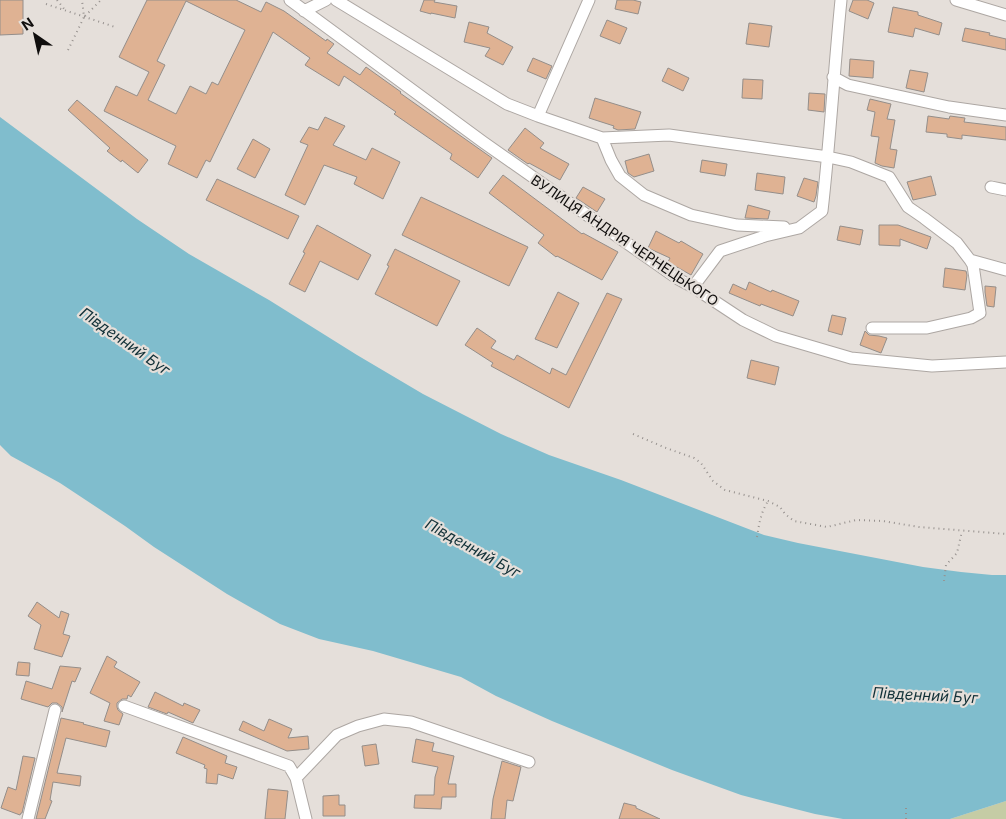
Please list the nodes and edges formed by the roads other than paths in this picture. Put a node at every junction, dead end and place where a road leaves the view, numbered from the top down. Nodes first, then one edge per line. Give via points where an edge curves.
1 (290, 0) edge
2 (326, 0) edge
3 (336, 0) edge
4 (589, 0) edge
5 (841, 0) edge
6 (956, 0) edge
7 (304, 11) junction
8 (1006, 15) edge
9 (834, 77) junction
10 (1006, 115) edge
11 (538, 116) junction
12 (602, 138) junction
13 (828, 157) junction
14 (991, 187) dead end
15 (1006, 190) edge
16 (799, 228) junction
17 (970, 260) junction
18 (1006, 270) edge
19 (693, 287) junction
20 (872, 328) dead end
21 (1006, 362) edge
22 (124, 706) dead end
23 (55, 710) dead end
24 (529, 762) dead end
25 (296, 778) junction
26 (28, 819) edge
27 (306, 819) edge

1 - 7 street, ВУЛИЦЯ АНДРІЯ ЧЕРНЕЦЬКОГО
2 - 7 street
3 - 11 street via 506,104
4 - 11 street
5 - 9 street
6 - 8 street
7 - 19 street, ВУЛИЦЯ АНДРІЯ ЧЕРНЕЦЬКОГО via 483,142
9 - 10 street via 848,85
9 - 13 street
11 - 12 street
12 - 13 street via 669,136
12 - 16 street via 620,176 644,195 691,215 736,225
13 - 16 street via 822,211
13 - 17 street via 851,162 889,178 908,207 957,243
14 - 15 street
16 - 19 street via 720,251
17 - 18 street
17 - 20 street via 980,312 971,318 927,328
19 - 21 street, ВУЛИЦЯ АНДРІЯ ЧЕРНЕЦЬКОГО via 743,320 776,336 851,358 932,366
22 - 25 street via 289,766
23 - 26 street
24 - 25 street via 411,722 384,719 338,735
25 - 27 street

